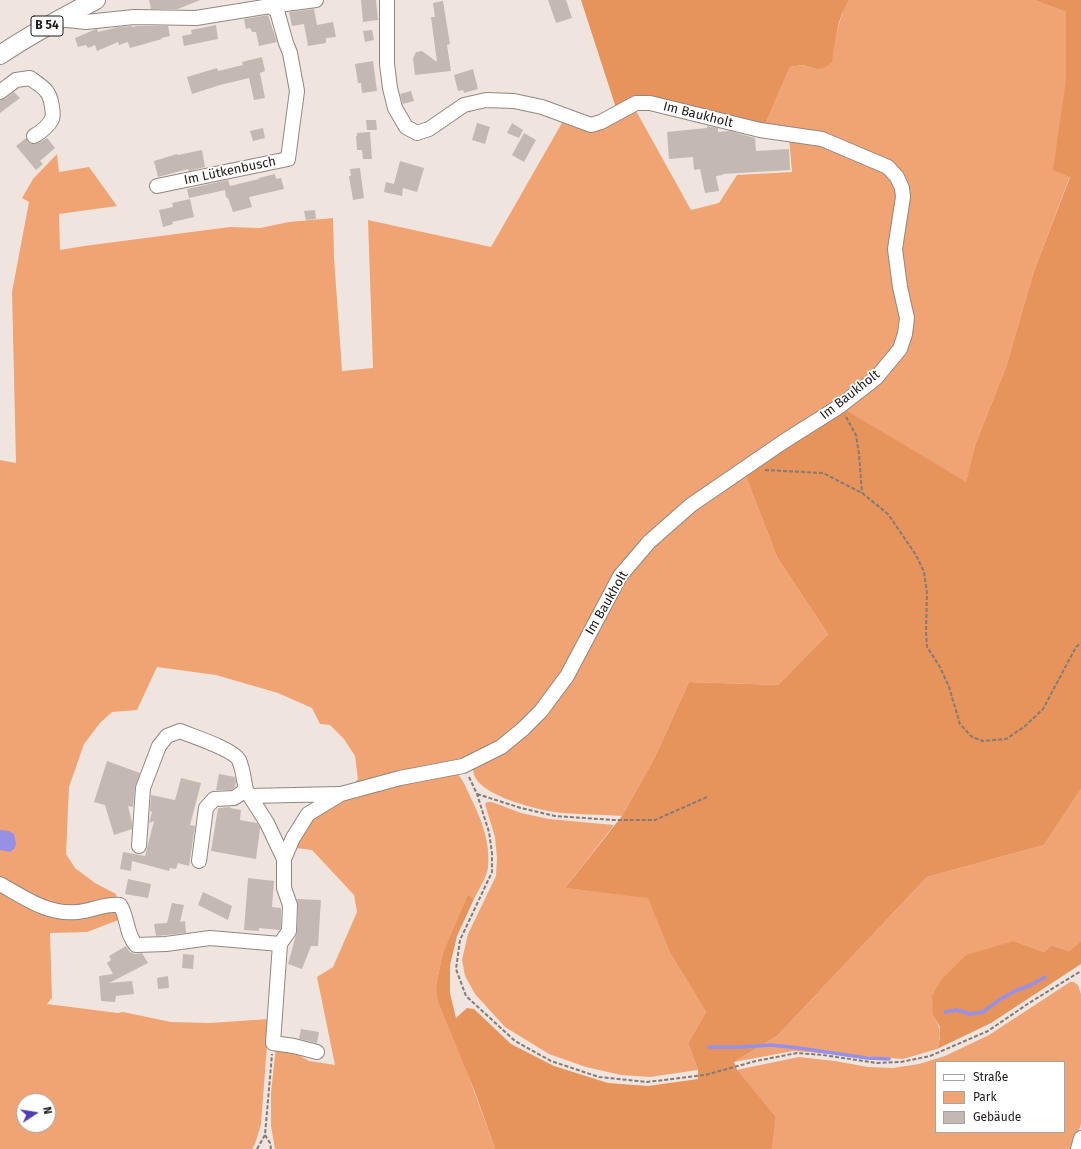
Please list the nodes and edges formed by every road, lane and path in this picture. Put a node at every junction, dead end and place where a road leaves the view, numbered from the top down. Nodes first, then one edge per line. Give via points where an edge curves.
1 (96, 0) edge
2 (316, 0) edge
3 (387, 0) edge
4 (270, 6) junction
5 (58, 19) junction
6 (0, 55) edge
7 (0, 92) edge
8 (34, 136) dead end
9 (156, 186) dead end
10 (840, 406) junction
11 (764, 470) dead end
12 (862, 493) junction
13 (1081, 643) edge
14 (463, 766) junction
15 (248, 793) junction
16 (341, 794) junction
17 (477, 794) junction
18 (707, 797) dead end
19 (139, 846) dead end
20 (284, 859) junction
21 (199, 861) dead end
22 (0, 884) edge
23 (280, 944) junction
24 (1081, 971) edge
25 (273, 1043) junction
26 (317, 1052) dead end
27 (265, 1135) junction
28 (1081, 1138) edge
29 (257, 1149) edge
30 (271, 1149) edge
31 (1078, 1149) edge

1 - 5 main road, B 54
2 - 4 street
3 - 10 street, Im Baukholt via 387,64 390,88 395,108 406,127 417,133 429,130 464,105 486,100 514,101 542,107 591,125 636,103 650,103 760,130 822,139 888,167 897,177 903,197 895,249 907,318 905,334 900,350 876,378
4 - 5 street via 196,18 134,17 86,22
4 - 9 street, Im Lütkenbusch via 277,11 298,91 288,159
5 - 6 main road, B 54
7 - 8 street via 16,80 30,78 47,92 52,106 52,118 44,129
10 - 12 path via 856,435
10 - 14 street, Im Baukholt via 691,505 648,542 620,576 567,676 541,711 501,747
11 - 12 path via 823,474
12 - 13 path via 888,514 916,555 924,572 927,593 927,647 940,667 960,724 972,737 983,741 1006,739 1024,728 1043,709 1076,647
14 - 16 street, Im Baukholt via 400,778
14 - 17 path
15 - 16 street
15 - 19 street via 240,763 234,755 180,731 167,736 159,746 143,788
15 - 20 street via 267,823
15 - 21 street via 234,798 214,799 206,808
16 - 20 street, Im Baukholt via 308,814
17 - 18 path via 555,816 613,820 655,820
17 - 24 path via 489,832 492,872 460,940 456,969 466,996 515,1041 551,1061 599,1077 647,1082 704,1075 796,1053 877,1062 901,1062 930,1056 988,1031 1029,1002
20 - 23 street, Im Baukholt via 284,888 290,905 289,931
22 - 23 street via 45,909 63,913 120,905 131,939 136,945 210,938
23 - 25 street
25 - 26 street
25 - 27 path
27 - 29 path
27 - 30 path
28 - 31 street

